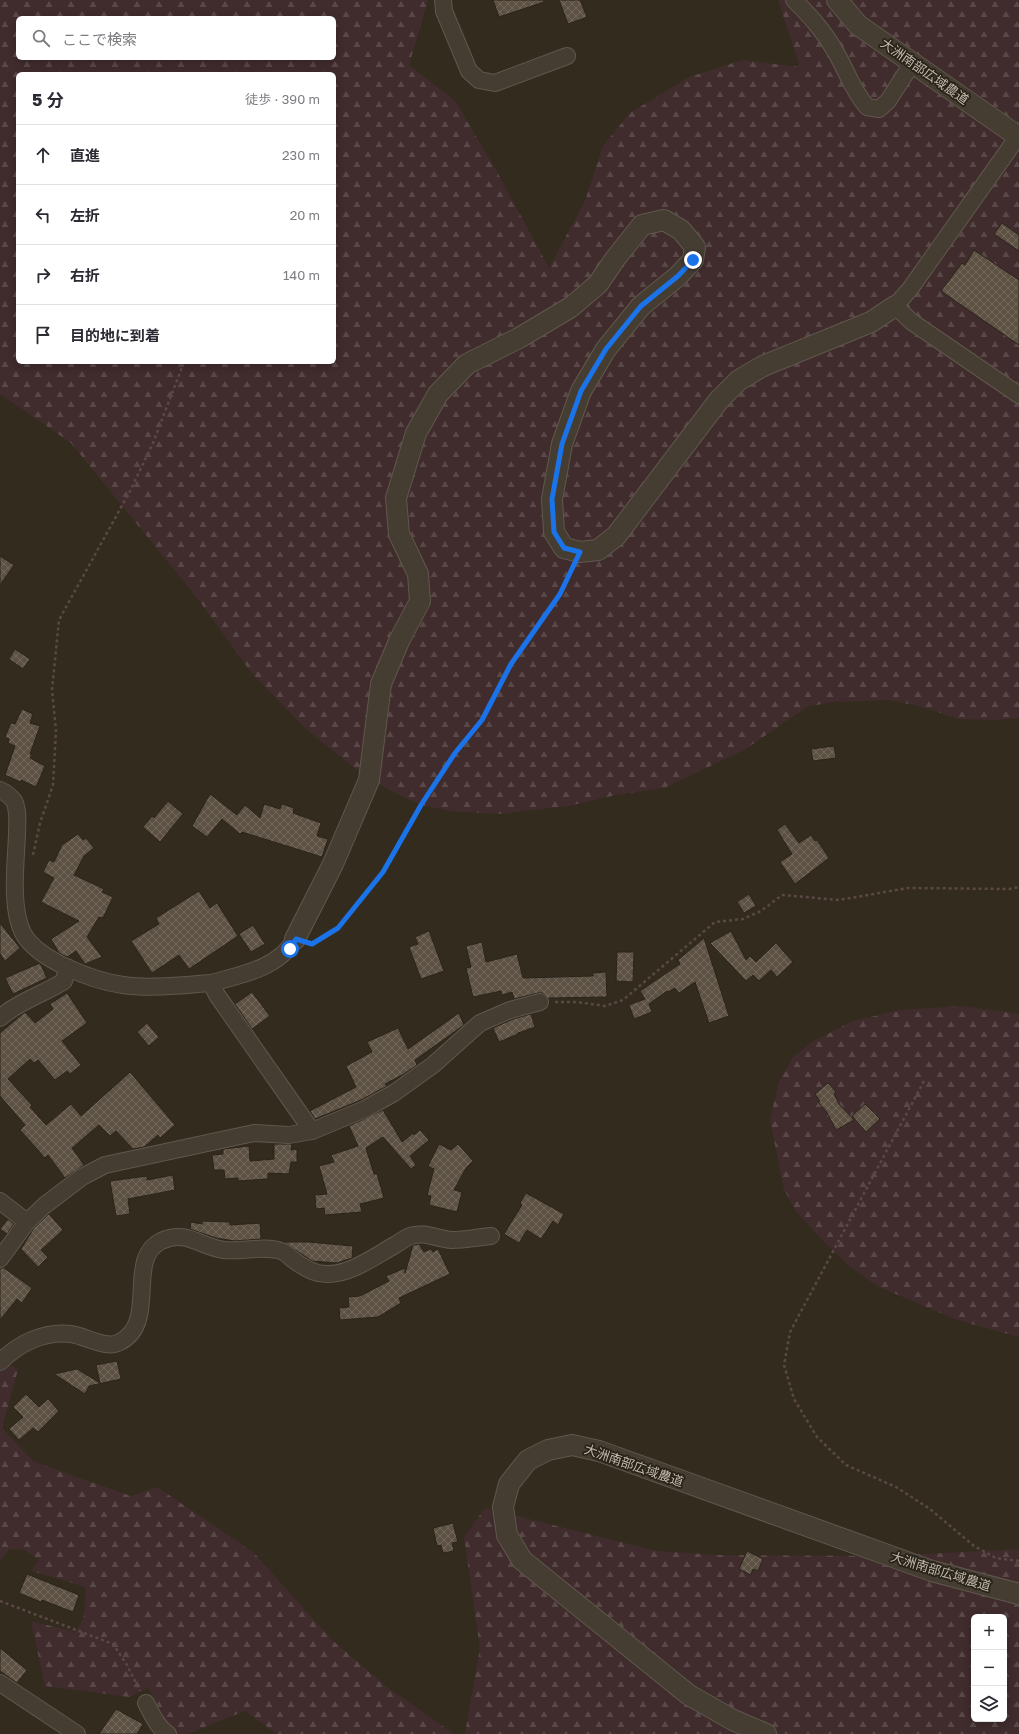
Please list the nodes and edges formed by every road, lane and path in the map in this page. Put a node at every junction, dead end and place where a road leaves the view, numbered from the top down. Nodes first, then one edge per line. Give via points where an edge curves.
1 (443, 0) edge
2 (794, 0) edge
3 (837, 0) edge
4 (567, 56) dead end
5 (913, 62) junction
6 (1019, 136) edge
7 (894, 306) junction
8 (183, 364) edge
9 (1019, 396) edge
10 (580, 552) junction
11 (0, 790) edge
12 (16, 865) junction
13 (1019, 888) edge
14 (296, 939) junction
15 (68, 967) junction
16 (211, 983) junction
17 (540, 1002) joint
18 (0, 1018) edge
19 (924, 1081) dead end
20 (312, 1131) junction
21 (0, 1201) edge
22 (27, 1222) junction
23 (491, 1236) dead end
24 (0, 1259) edge
25 (0, 1362) edge
26 (1019, 1561) edge
27 (1019, 1594) edge
28 (0, 1601) edge
29 (0, 1683) edge
30 (146, 1703) joint
31 (77, 1734) edge
32 (168, 1734) edge
33 (766, 1734) edge

1 - 4 street via 444,11 469,71 479,80 495,83
2 - 5 street via 814,20 835,50 856,94 868,107 879,108 888,101
3 - 5 street, 大洲南部広域農道 via 858,25
5 - 6 street, 大洲南部広域農道
6 - 7 street via 910,289
7 - 9 street via 912,322
7 - 10 street via 871,322 763,366 739,380 719,400 616,536 598,550
8 - 12 path via 130,491 58,620 52,690 56,730 54,785 40,823 32,856 24,864
10 - 14 path via 560,594 511,664 482,720 455,753 421,805 383,872 338,928 312,944
10 - 14 street via 564,548 554,532 552,499 562,444 581,391 606,349 641,306 678,276 693,260 695,247 681,230 664,220 642,225 598,284 571,307 519,338 467,364 438,394 416,433 396,498 399,534 418,574 420,601 381,684 369,780 333,864
11 - 12 street via 14,801 17,814
12 - 15 street via 18,918 24,934 48,957
13 - 17 path via 908,888 839,900 782,895 761,911 743,919 715,922 623,1000 605,1006 577,1002
14 - 16 street via 290,949 271,964
15 - 16 street via 91,977 123,985
15 - 18 street via 64,981
16 - 20 street
17 - 20 street via 510,1010 480,1023 433,1065 394,1093 365,1109
19 - 26 path via 790,1332 784,1365 794,1399 817,1437 846,1465 896,1487 930,1509 974,1546 996,1558
20 - 22 street via 289,1135 254,1133 105,1165 82,1177
21 - 22 street
22 - 24 street
23 - 25 street via 454,1240 426,1234 410,1236 359,1265 341,1272 326,1274 310,1271 283,1251 223,1250 185,1237 171,1237 159,1242 149,1251 144,1268 139,1320 132,1333 120,1342 112,1345 71,1334 50,1334 28,1341
27 - 33 street, 大洲南部広域農道 via 932,1571 599,1451 572,1445 548,1450 528,1460 509,1484 503,1506 507,1535 522,1560 689,1695 733,1720
28 - 30 path via 113,1644
29 - 31 street
30 - 32 street via 163,1731

